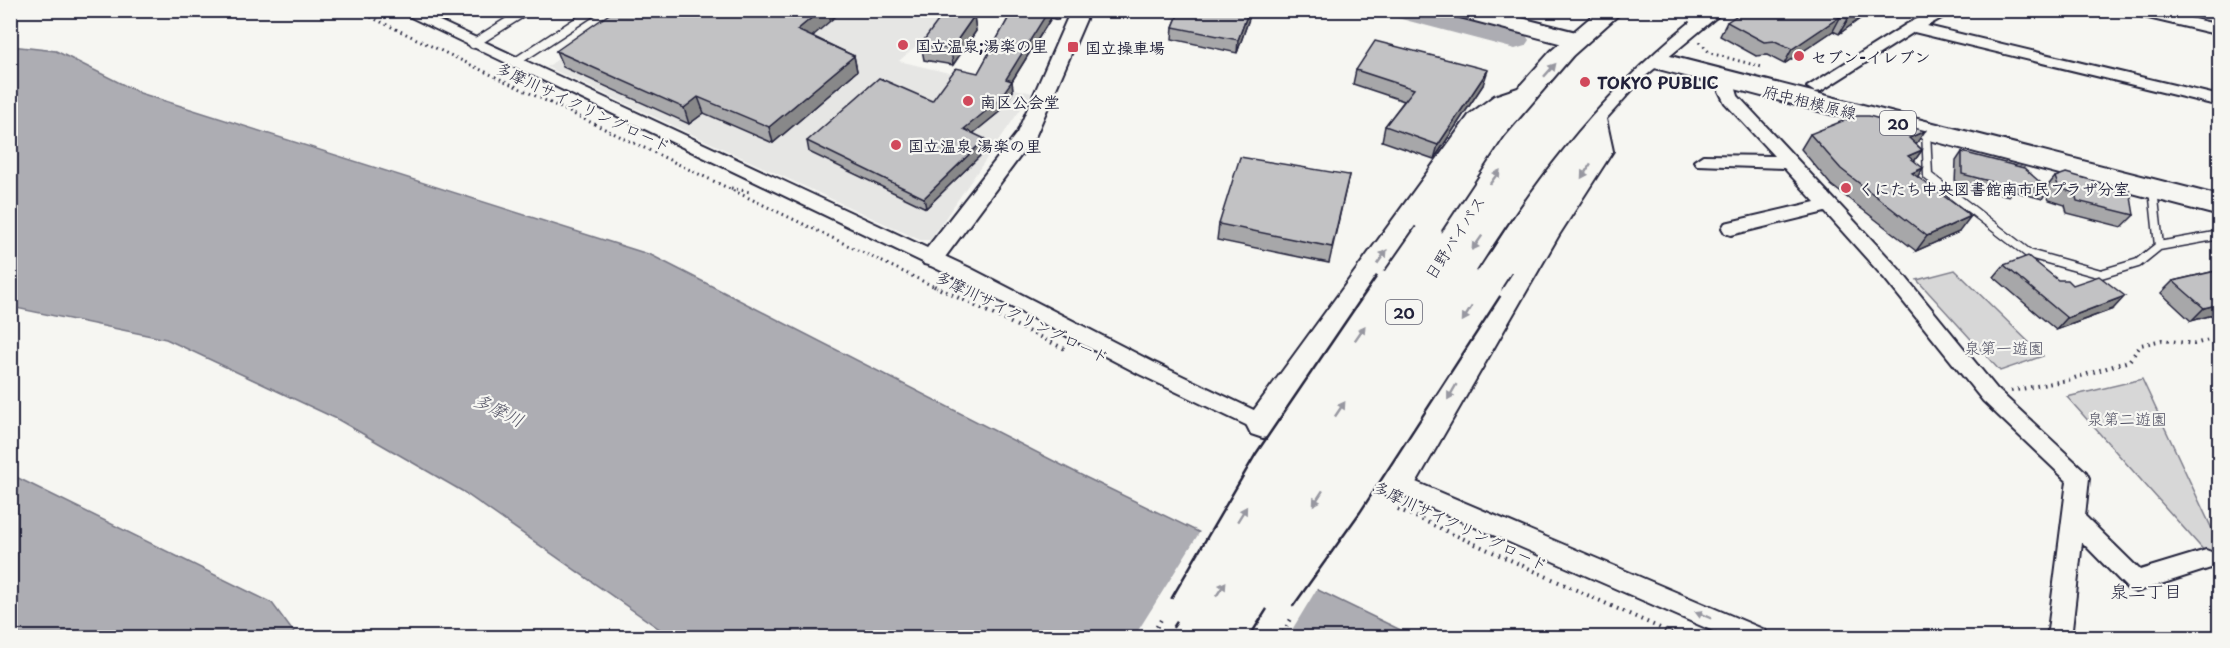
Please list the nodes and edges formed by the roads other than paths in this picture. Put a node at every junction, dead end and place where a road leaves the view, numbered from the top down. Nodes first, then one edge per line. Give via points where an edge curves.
1 (403, 10) edge
2 (526, 10) edge
3 (595, 10) edge
4 (1082, 10) edge
5 (1460, 10) edge
6 (1516, 10) edge
7 (1615, 10) edge
8 (1648, 10) edge
9 (1680, 10) edge
10 (1713, 10) edge
11 (1949, 10) edge
12 (2132, 10) edge
13 (1912, 27) junction
14 (2220, 30) edge
15 (1580, 36) junction
16 (473, 44) junction
17 (1658, 54) junction
18 (514, 63) junction
19 (1725, 79) junction
20 (1815, 87) junction
21 (1529, 94) junction
22 (2220, 101) edge
23 (1592, 118) junction
24 (1926, 130) junction
25 (1703, 161) dead end
26 (1787, 162) junction
27 (2153, 189) junction
28 (2220, 190) edge
29 (1829, 205) junction
30 (2220, 206) edge
31 (1731, 228) dead end
32 (2220, 235) edge
33 (2159, 246) junction
34 (932, 258) junction
35 (1263, 424) junction
36 (1393, 494) junction
37 (2075, 521) junction
38 (2206, 560) dead end
39 (1171, 638) edge
40 (1188, 638) edge
41 (1227, 638) edge
42 (1246, 638) edge
43 (1757, 638) edge
44 (2060, 638) edge

1 - 16 street
2 - 16 lane
3 - 18 lane
4 - 34 street via 1026,135
5 - 15 main road, 20
6 - 15 main road, 20
7 - 15 highway
40 -> 8 highway, 日野バイパス / 20, bridge via 1517,145 1584,67
9 -> 41 highway, 日野バイパス / 20, bridge via 1611,70 1547,143 1470,254
10 - 17 highway
11 - 13 street
12 - 14 street
13 - 20 street
13 - 22 street
15 - 17 main road, 府中相模原線 / 20
21 -> 15 highway
16 - 18 street
17 - 19 main road, 府中相模原線 / 20
17 - 20 main road, 府中相模原線 / 20
17 - 23 highway via 1633,73
18 - 34 street
19 - 24 main road, 府中相模原線 / 20
19 - 26 street via 1731,99
20 - 28 main road, 府中相模原線 / 20
35 -> 21 highway via 1491,106
39 -> 21 highway, bridge via 1209,566 1330,375
23 -> 36 highway via 1599,151 1549,228
23 -> 42 highway, bridge via 1346,502
24 - 27 main road, 府中相模原線 / 20
24 - 33 lane via 1928,176 2029,254 2101,274 2138,263
25 - 26 street
26 - 29 street
27 - 30 main road, 府中相模原線 / 20
27 - 33 lane
29 - 31 street
29 - 37 street via 1892,274 1990,395 2078,478
32 - 33 lane
34 - 35 street
35 - 36 street
43 -> 36 street
37 - 38 street via 2136,582
37 - 44 street via 2068,550

